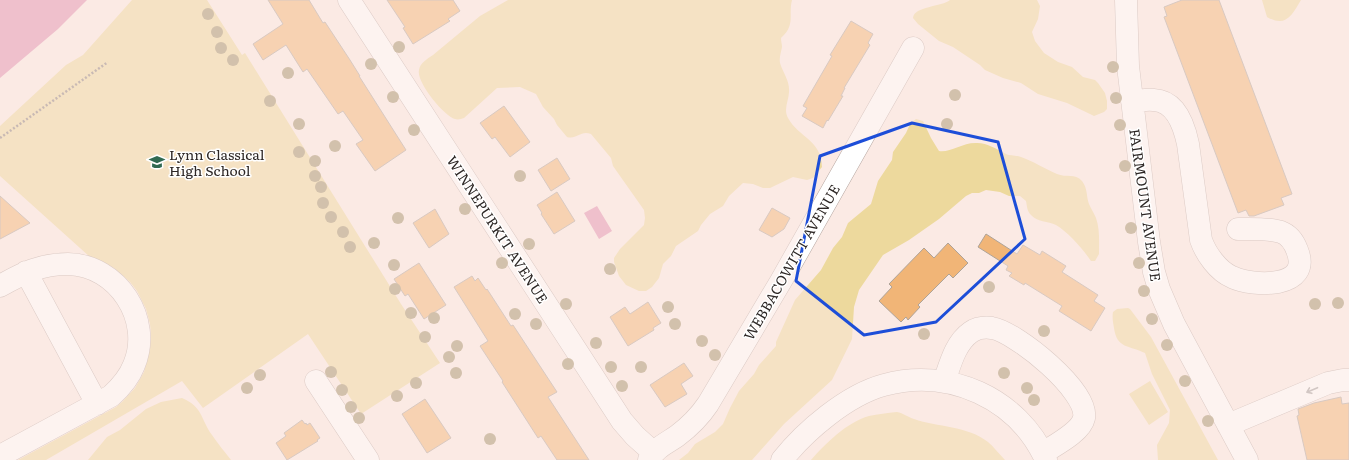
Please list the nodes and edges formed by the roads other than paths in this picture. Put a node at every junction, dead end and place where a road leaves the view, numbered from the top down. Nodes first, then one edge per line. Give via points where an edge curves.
1 (349, 0) edge
2 (1126, 0) edge
3 (913, 48) dead end
4 (1132, 101) junction
5 (1238, 228) dead end
6 (26, 272) junction
7 (0, 286) edge
8 (1349, 380) edge
9 (316, 381) dead end
10 (944, 382) junction
11 (97, 404) junction
12 (1228, 425) junction
13 (0, 456) edge
14 (651, 456) edge
15 (1045, 456) edge
16 (368, 460) edge
17 (782, 460) edge
18 (1247, 460) edge

1 - 14 street, WINNEPURKIT AVENUE via 622,421
2 - 4 street, FAIRMOUNT AVENUE via 1127,51
3 - 14 street, WEBBACOWITT AVENUE via 708,404 691,424
4 - 5 street via 1160,101 1172,108 1181,120 1188,144 1201,240 1207,253 1222,270 1232,278 1259,283 1283,282 1295,274 1300,260 1290,237 1280,232
4 - 12 street, FAIRMOUNT AVENUE via 1156,279 1174,324
6 - 7 street
6 - 11 street
6 - 11 street via 37,268 71,264 92,269 113,282 132,306 139,334 134,364 122,385 111,396
8 -> 12 street via 1328,383
9 - 16 street
10 - 15 street via 974,390 997,401 1032,434
10 - 15 street via 959,345 975,330 997,329 1028,346 1072,388 1084,411 1080,426
10 - 17 street via 903,381 882,385 864,393 824,419
11 - 13 street
12 - 18 street, FAIRMOUNT AVENUE

